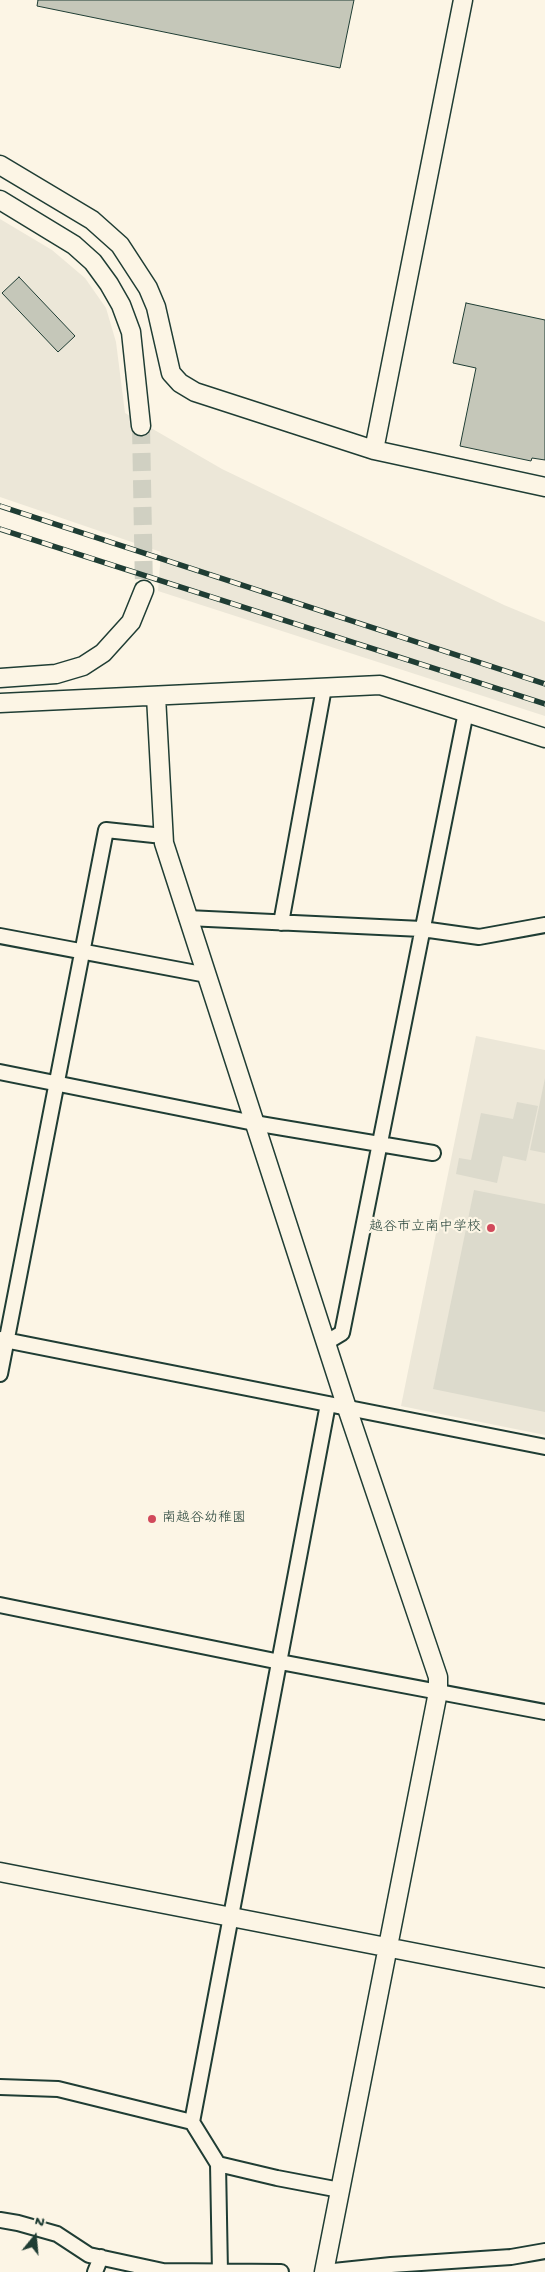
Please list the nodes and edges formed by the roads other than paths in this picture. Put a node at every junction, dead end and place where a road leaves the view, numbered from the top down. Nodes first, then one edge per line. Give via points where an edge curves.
1 (463, 0) edge
2 (0, 165) edge
3 (0, 200) edge
4 (141, 426) tunnel mouth
5 (374, 450) junction
6 (545, 487) edge
7 (144, 590) tunnel mouth
8 (0, 678) edge
9 (324, 688) junction
10 (156, 696) junction
11 (0, 703) edge
12 (466, 712) junction
13 (545, 738) edge
14 (163, 836) junction
15 (187, 918) junction
16 (281, 923) junction
17 (545, 925) edge
18 (422, 929) junction
19 (0, 936) edge
20 (83, 951) junction
21 (207, 975) junction
22 (0, 1072) edge
23 (56, 1083) junction
24 (254, 1123) junction
25 (378, 1145) junction
26 (433, 1153) dead end
27 (3, 1339) edge
28 (328, 1342) junction
29 (0, 1374) edge
30 (328, 1404) junction
31 (347, 1408) junction
32 (545, 1447) edge
33 (0, 1605) edge
34 (280, 1662) junction
35 (438, 1692) junction
36 (545, 1712) edge
37 (0, 1872) edge
38 (229, 1918) junction
39 (388, 1949) junction
40 (545, 1978) edge
41 (0, 2087) edge
42 (192, 2122) junction
43 (218, 2164) junction
44 (340, 2190) junction
45 (0, 2220) edge
46 (545, 2251) edge
47 (101, 2257) junction
48 (95, 2272) edge
49 (220, 2272) edge
50 (281, 2272) edge
51 (324, 2272) edge

1 - 5 street
2 - 5 street via 92,220 120,245 148,288 156,307 171,373 180,383 217,401
3 - 4 street via 74,246 93,262 109,284 131,332
5 - 6 street
7 - 8 street via 131,622 103,653 82,666 56,674
9 - 10 street
9 - 12 street via 380,685
9 - 16 street
10 - 11 street
10 - 14 street
12 - 13 street
12 - 18 street
14 - 15 street
14 - 20 street via 106,830
15 - 16 street
15 - 21 street
16 - 18 street
17 - 18 street via 479,937
18 - 25 street
19 - 20 street
20 - 21 street
20 - 23 street
21 - 24 street
22 - 23 street
23 - 24 street
23 - 27 street
24 - 25 street
24 - 28 street
25 - 26 street
25 - 28 street via 342,1333
27 - 29 street
27 - 30 street
28 - 31 street
30 - 31 street
30 - 34 street
31 - 32 street
31 - 35 street via 438,1677
33 - 34 street
34 - 35 street
34 - 38 street
35 - 36 street
35 - 39 street
37 - 38 street
38 - 39 street
38 - 42 street
39 - 40 street
39 - 44 street
41 - 42 street via 58,2089
42 - 43 street
43 - 44 street
43 - 49 street
44 - 51 street
45 - 47 street via 58,2234 89,2255
46 - 51 street via 510,2257
47 - 48 street
47 - 49 street via 163,2271
49 - 50 street

